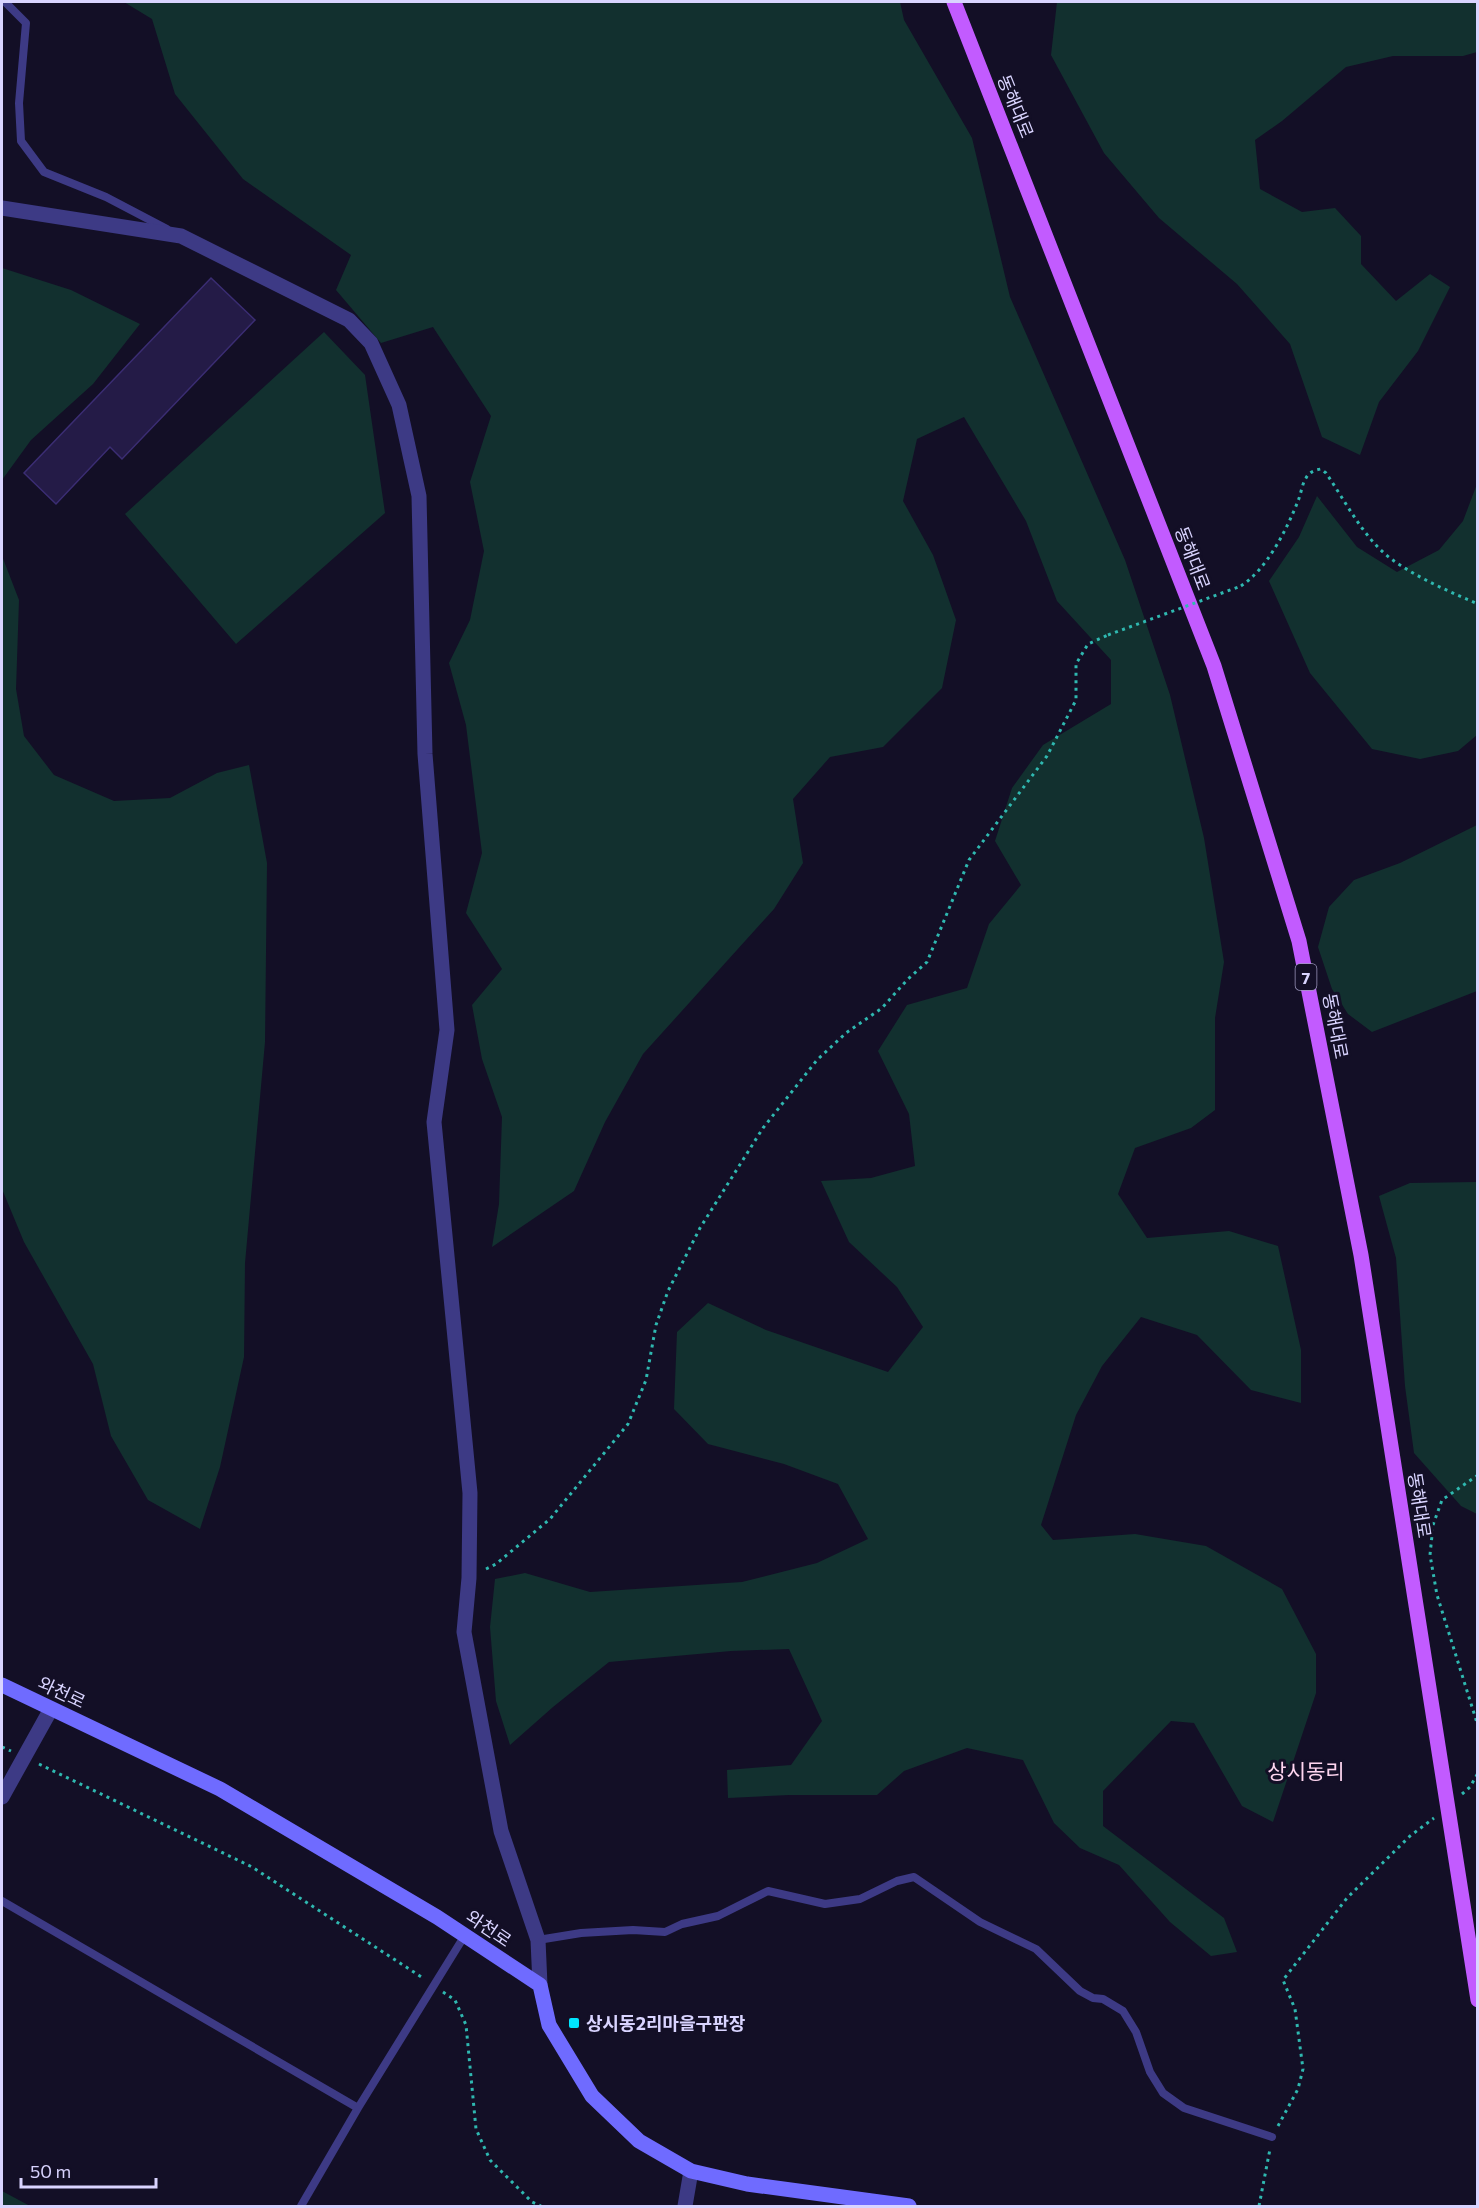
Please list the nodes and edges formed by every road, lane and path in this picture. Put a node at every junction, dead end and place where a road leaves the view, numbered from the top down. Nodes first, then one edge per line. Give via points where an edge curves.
1 (5, 2) edge
2 (954, 2) edge
3 (2, 208) edge
4 (181, 236) junction
5 (1478, 604) edge
6 (1478, 1476) edge
7 (469, 1578) junction
8 (2, 1685) edge
9 (51, 1709) junction
10 (1478, 1726) edge
11 (2, 1747) edge
12 (24, 1756) junction
13 (1478, 1773) edge
14 (2, 1797) edge
15 (1448, 1808) junction
16 (2, 1901) edge
17 (465, 1935) junction
18 (538, 1940) junction
19 (434, 1985) junction
20 (540, 1985) junction
21 (1478, 2000) edge
22 (358, 2108) junction
23 (1272, 2137) junction
24 (691, 2171) junction
25 (301, 2206) edge
26 (541, 2206) edge
27 (685, 2206) edge
28 (909, 2206) edge
29 (1259, 2206) edge

1 - 4 lane via 26,23 19,103 21,141 44,172 106,197
2 - 15 main road, 동해대로 / 7 via 1214,666 1299,941 1361,1255
3 - 4 street
4 - 7 street via 349,320 371,343 399,405 419,496 425,754 447,1030 434,1122 470,1493
5 - 7 path, bridge via 1394,561 1368,535 1321,469 1305,478 1279,542 1241,586 1088,644 1076,664 1076,700 1047,756 969,860 927,962 882,1008 817,1060 764,1128 700,1228 668,1291 656,1325 646,1380 628,1424 550,1519 496,1564
6 - 10 path via 1442,1500 1430,1555 1437,1594
7 - 18 street via 464,1632 498,1819
8 - 9 street, 와천로
9 - 12 street
9 - 17 street, 와천로 via 220,1789
11 - 12 path
12 - 14 street
12 - 19 path via 252,1867
13 - 15 path
15 - 21 main road, 동해대로 / 7
15 - 23 path via 1410,1836 1347,1898 1283,1980 1295,2009 1304,2069 1298,2089
16 - 22 lane
17 - 19 lane
17 - 20 street, 와천로
18 - 20 street
18 - 23 lane via 581,1933 665,1932 718,1916 768,1890 825,1905 860,1899 914,1877 980,1922 1035,1950 1080,1991 1123,2011 1137,2032 1150,2072 1163,2093 1184,2108
19 - 22 lane
19 - 26 path via 455,2000 466,2025 476,2129 490,2160 532,2202
20 - 24 street via 549,2025 592,2096 639,2141
22 - 25 lane
23 - 29 path
24 - 27 street
24 - 28 street via 747,2184

